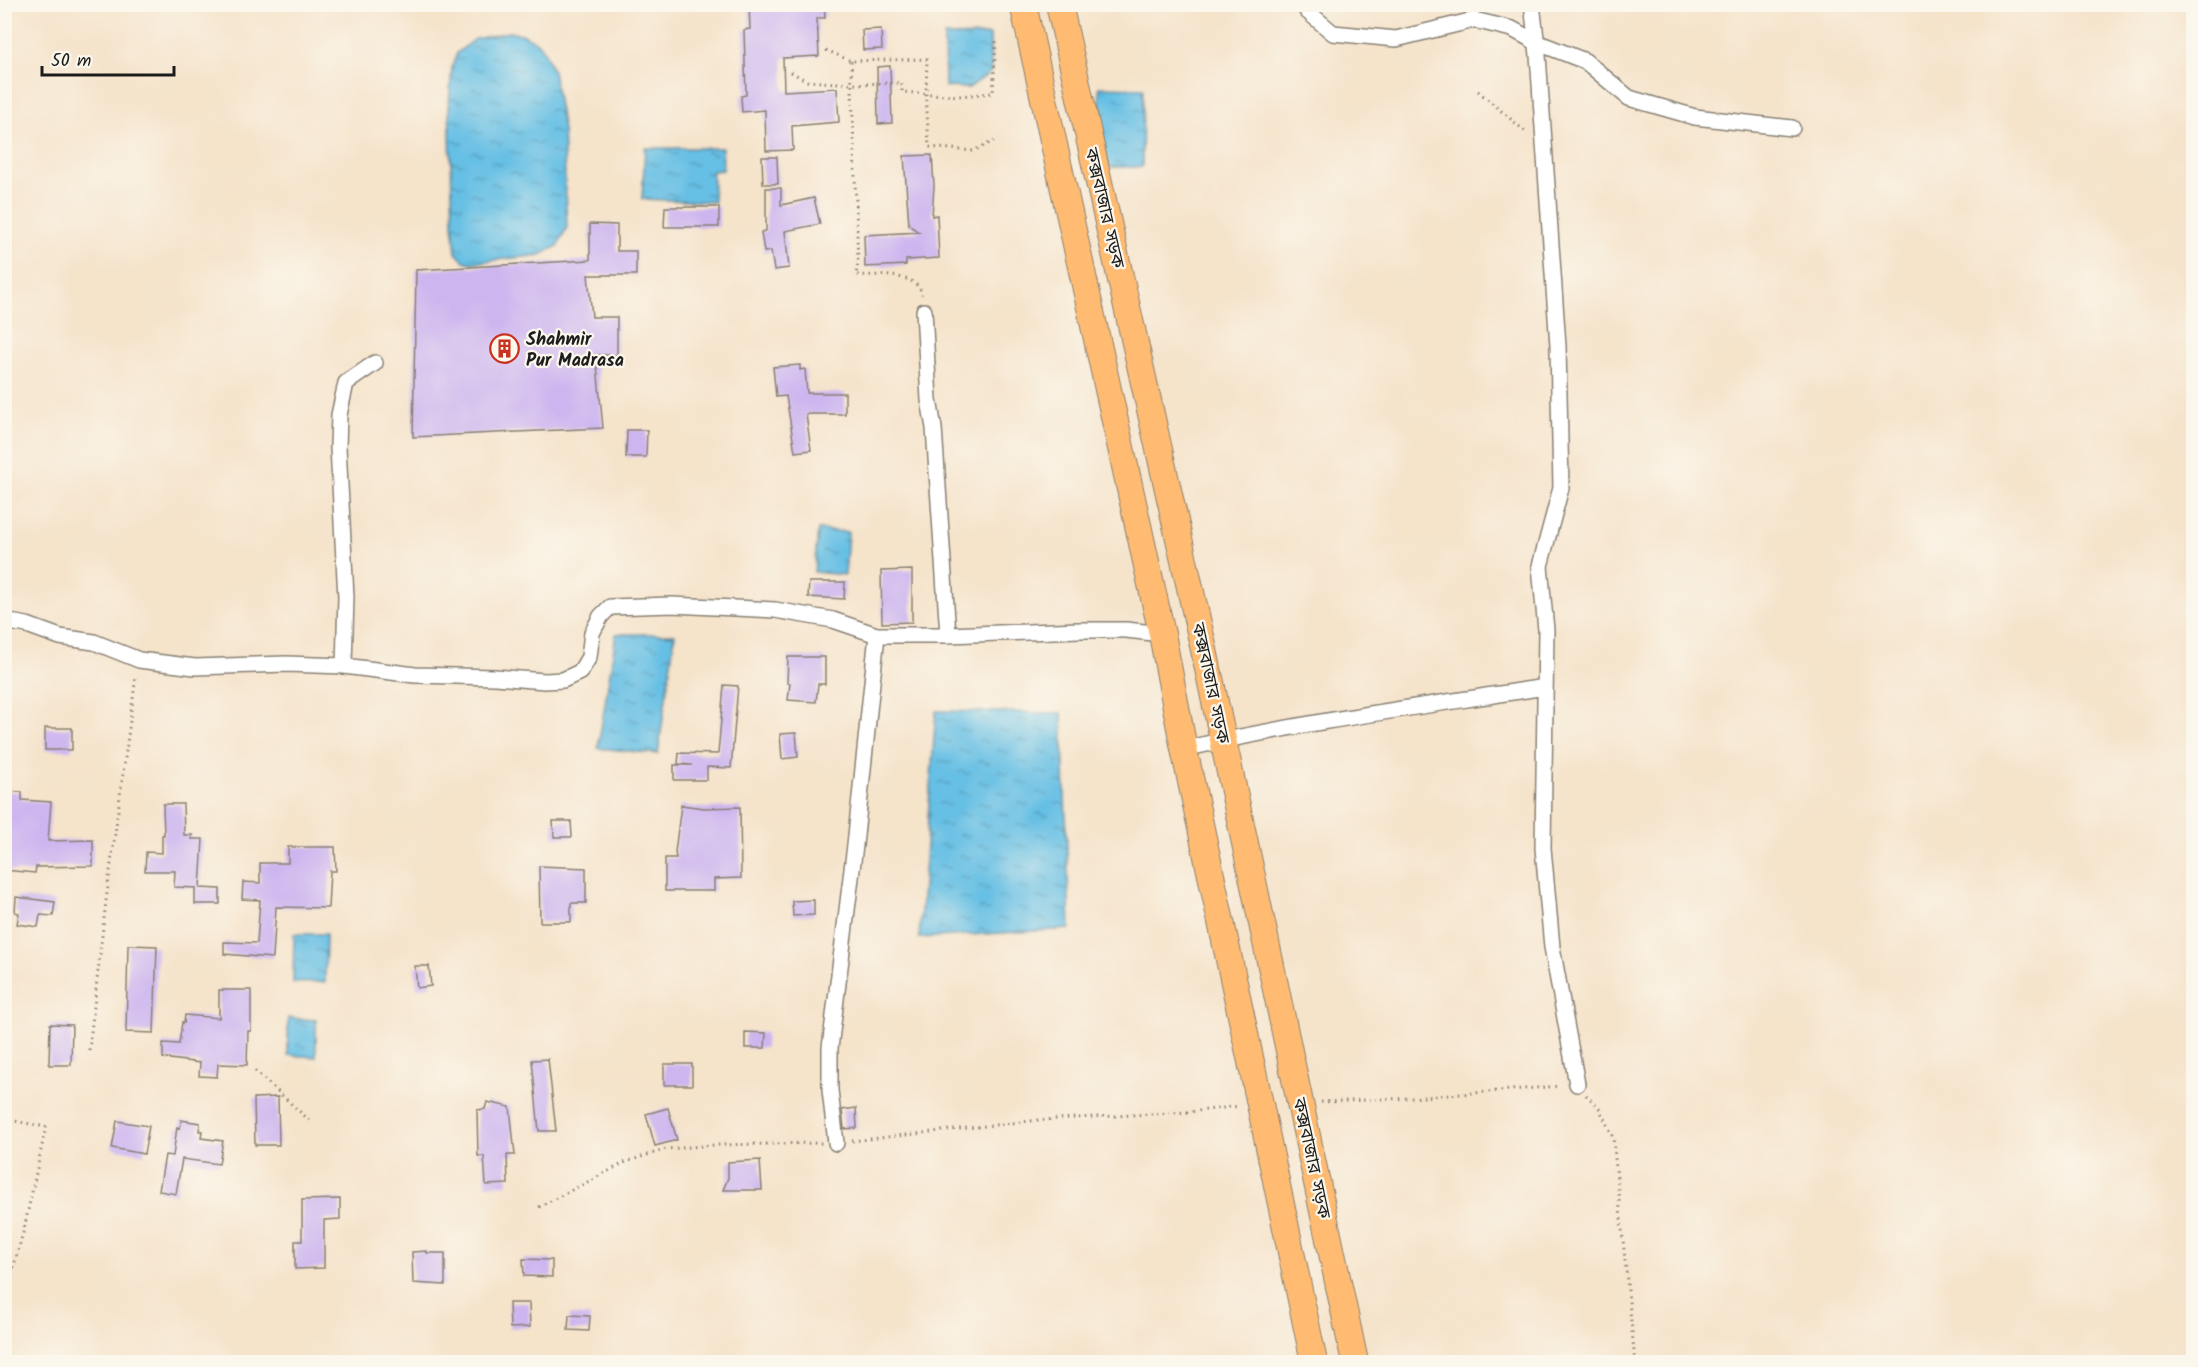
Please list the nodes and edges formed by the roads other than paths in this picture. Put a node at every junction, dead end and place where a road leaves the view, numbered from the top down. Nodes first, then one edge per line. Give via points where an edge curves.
1 (1023, 4) edge
2 (1059, 4) edge
3 (1307, 4) edge
4 (1532, 4) edge
5 (1536, 42) junction
6 (1792, 128) dead end
7 (924, 311) road end
8 (375, 363) dead end
9 (4, 621) edge
10 (1162, 634) junction
11 (878, 635) junction
12 (948, 635) junction
13 (344, 666) junction
14 (1545, 687) junction
15 (1223, 740) junction
16 (1184, 749) junction
17 (1577, 1084) road end
18 (836, 1143) road end
19 (1314, 1362) edge
20 (1355, 1362) edge

1 - 10 highway, কক্সবাজার সড়ক
2 - 15 highway, কক্সবাজার সড়ক
3 - 5 street via 1307,11 1334,33 1396,39 1474,20 1512,29
4 - 5 street
5 - 6 street via 1585,61 1629,98 1695,117
5 - 14 street via 1558,346 1561,488 1540,566 1546,630
7 - 12 street
8 - 13 street via 346,383 339,415 346,597
9 - 13 street via 94,642 139,660 195,667
10 - 12 street via 1079,630
10 - 16 highway, কক্সবাজার সড়ক
11 - 12 street
11 - 13 street via 775,610 672,605 610,607 592,633 590,657 580,672 563,680 415,675
11 - 18 street via 830,1048
14 - 15 street
14 - 17 street via 1543,848 1552,947
15 - 16 street
15 - 20 highway, কক্সবাজার সড়ক
16 - 19 highway, কক্সবাজার সড়ক

